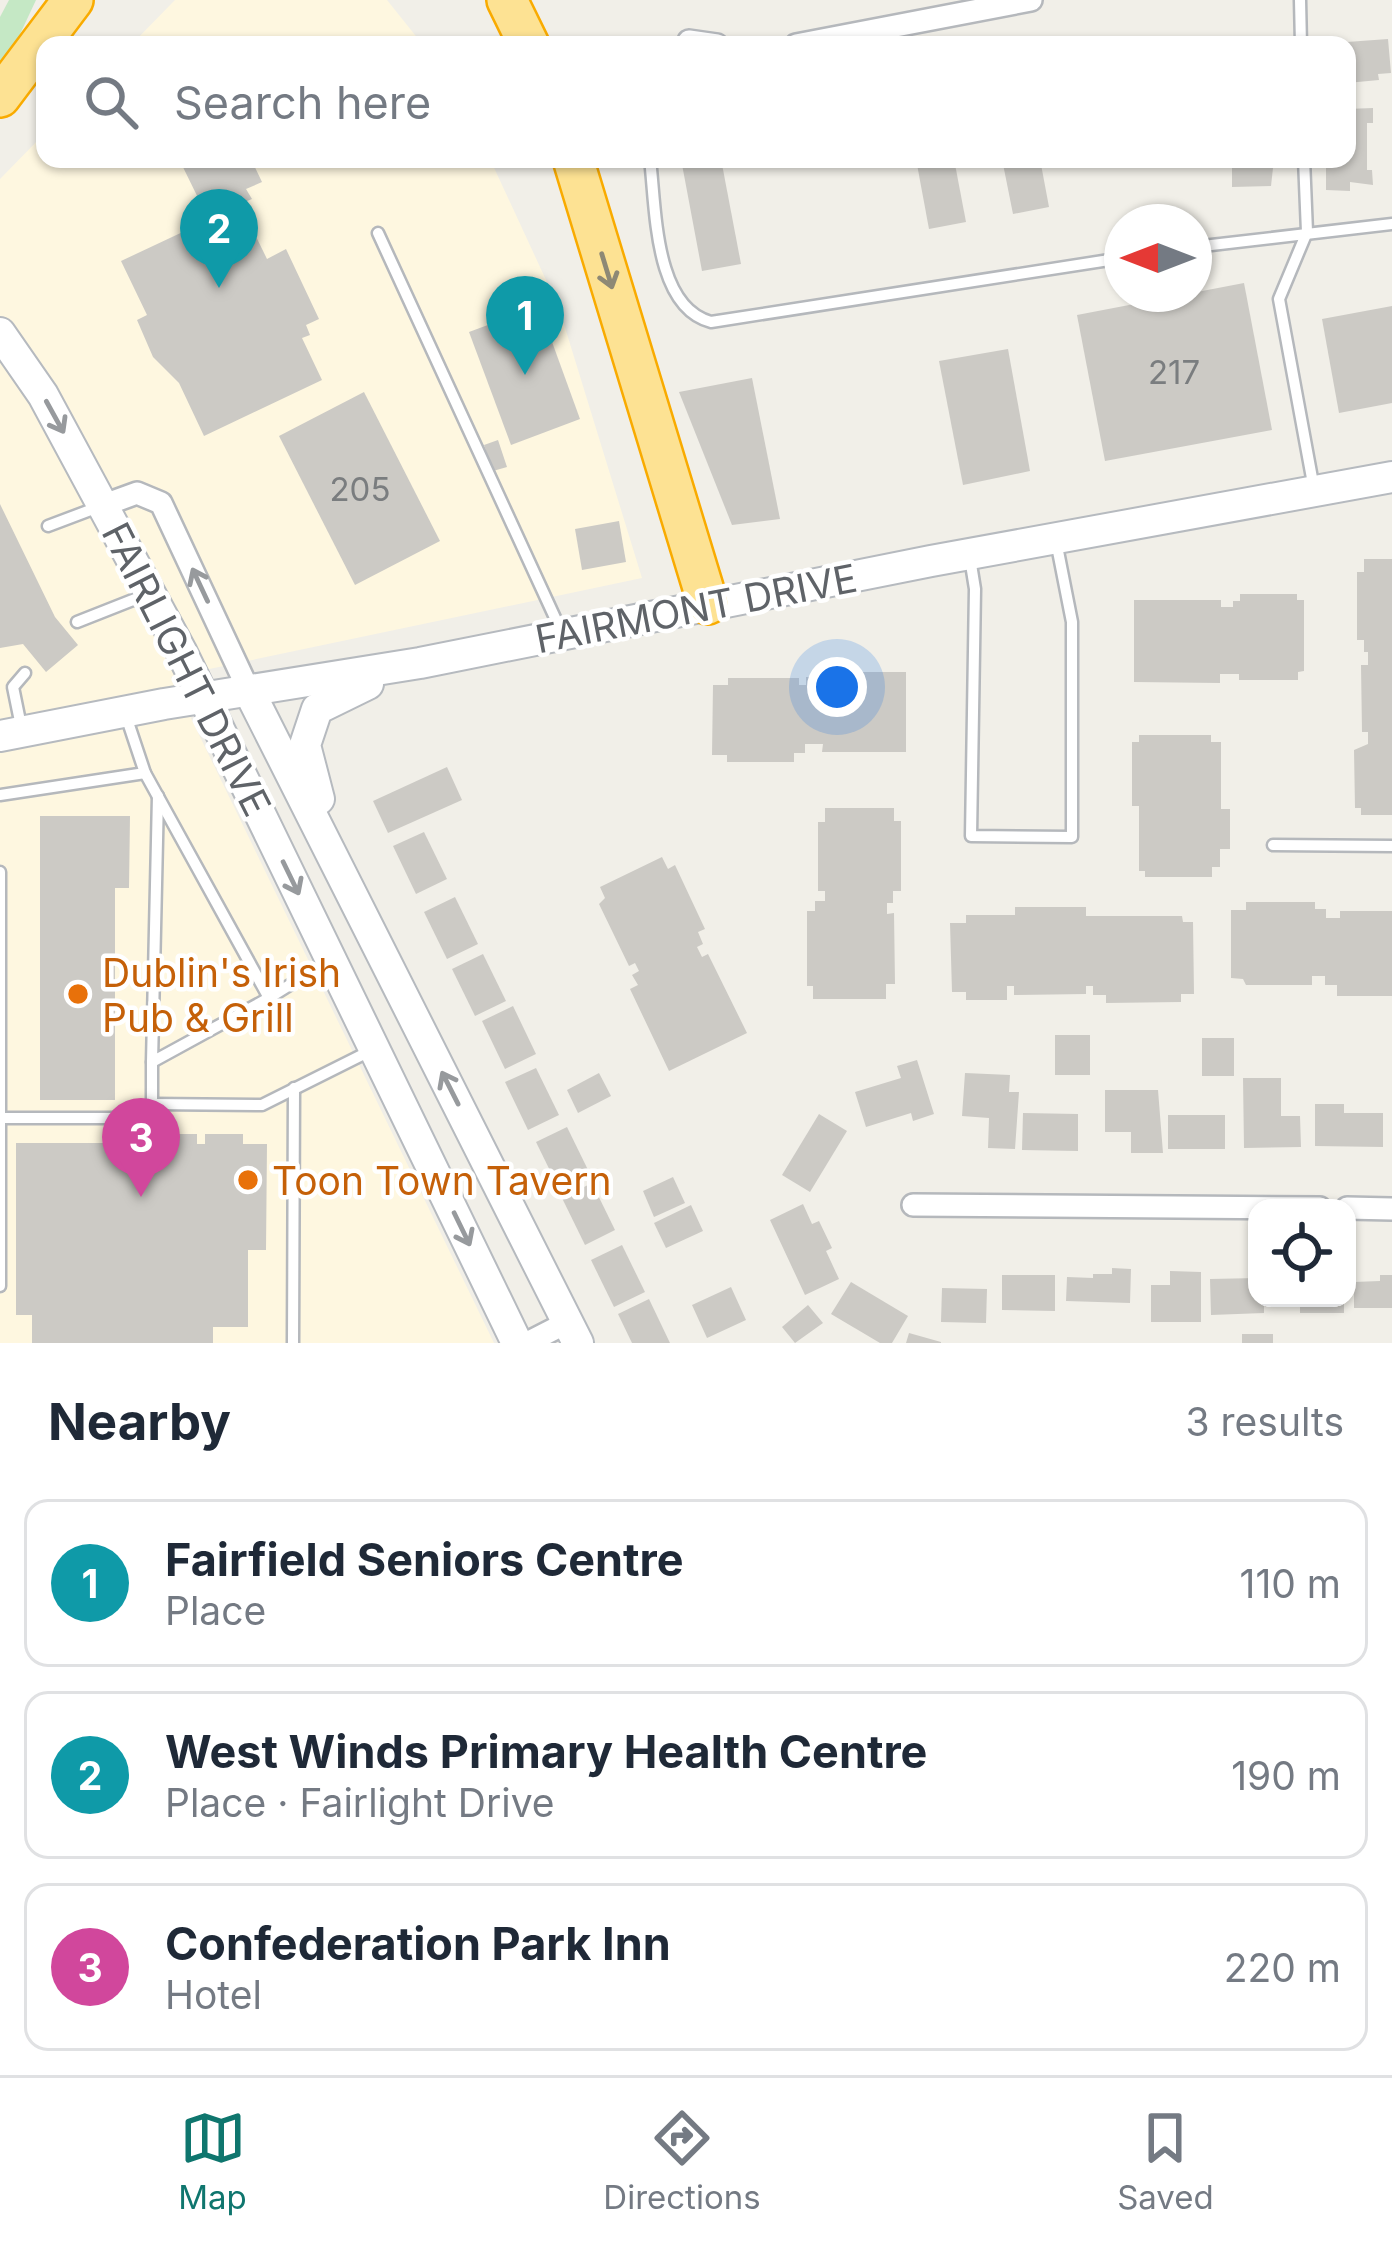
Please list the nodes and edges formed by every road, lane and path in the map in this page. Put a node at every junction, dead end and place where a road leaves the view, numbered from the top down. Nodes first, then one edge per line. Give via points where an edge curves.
1 (73, 0) edge
2 (507, 0) edge
3 (1031, 0) edge
4 (1300, 0) edge
5 (46, 36) edge
6 (525, 36) edge
7 (843, 36) edge
8 (1300, 36) edge
9 (36, 49) edge
10 (0, 97) edge
11 (576, 168) edge
12 (651, 168) edge
13 (1304, 168) edge
14 (1392, 224) edge
15 (1306, 232) junction
16 (378, 233) dead end
17 (1212, 245) edge
18 (1104, 261) edge
19 (0, 333) edge
20 (1392, 477) edge
21 (1315, 493) junction
22 (104, 505) junction
23 (48, 526) dead end
24 (1056, 541) junction
25 (970, 555) junction
26 (151, 593) junction
27 (708, 604) junction
28 (77, 622) dead end
29 (563, 635) junction
30 (420, 664) junction
31 (25, 673) dead end
32 (249, 692) junction
33 (204, 697) junction
34 (125, 712) junction
35 (11, 734) edge
36 (145, 773) junction
37 (0, 794) edge
38 (158, 796) junction
39 (1273, 844) dead end
40 (1392, 846) edge
41 (339, 868) junction
42 (0, 872) edge
43 (331, 960) junction
44 (269, 998) junction
45 (374, 1049) junction
46 (152, 1062) junction
47 (293, 1088) junction
48 (152, 1104) junction
49 (1, 1118) edge
50 (914, 1205) dead end
51 (1248, 1207) edge
52 (1356, 1208) edge
53 (1392, 1208) edge
54 (0, 1286) edge
55 (573, 1333) edge
56 (292, 1343) edge
57 (517, 1343) edge
58 (527, 1343) edge

1 - 5 highway
2 - 6 highway
3 - 7 street
4 - 8 lane
9 - 10 highway
11 -> 27 highway
12 - 18 lane via 671,288 693,317 711,322
13 - 15 lane
14 - 15 lane
15 - 17 lane
15 - 21 lane via 1279,299
16 - 29 lane
19 -> 22 street
20 - 21 street, FAIRMONT DRIVE
21 - 24 street, FAIRMONT DRIVE
22 - 23 lane
22 - 26 street, FAIRLIGHT DRIVE
32 -> 22 street, FAIRLIGHT DRIVE via 161,503 137,493
24 - 25 street, FAIRMONT DRIVE
24 - 25 lane via 1072,622 1072,837 971,836
25 - 27 street, FAIRMONT DRIVE
26 - 28 lane
26 - 33 street, FAIRLIGHT DRIVE
27 - 29 street, FAIRMONT DRIVE
29 - 30 street, FAIRMONT DRIVE
30 - 32 street, FAIRMONT DRIVE
30 - 41 street via 317,710 304,745
31 - 35 lane via 14,687
32 - 33 street, FAIRMONT DRIVE
32 - 41 street, FAIRLIGHT DRIVE
33 - 34 street, FAIRMONT DRIVE
33 -> 43 street, FAIRLIGHT DRIVE
34 - 35 street, FAIRMONT DRIVE
34 - 36 lane
36 - 37 lane
36 - 38 lane
38 - 44 lane
38 - 46 lane
39 - 40 lane
55 -> 41 street, FAIRLIGHT DRIVE
42 - 49 lane
43 - 44 lane
43 - 45 street, FAIRLIGHT DRIVE
44 - 46 lane
45 - 47 lane
45 -> 57 street, FAIRLIGHT DRIVE
46 - 48 lane
47 - 48 lane via 262,1105
47 - 56 lane
48 - 49 lane via 113,1118
49 - 54 lane
50 - 51 street
52 - 53 street
55 - 58 street

